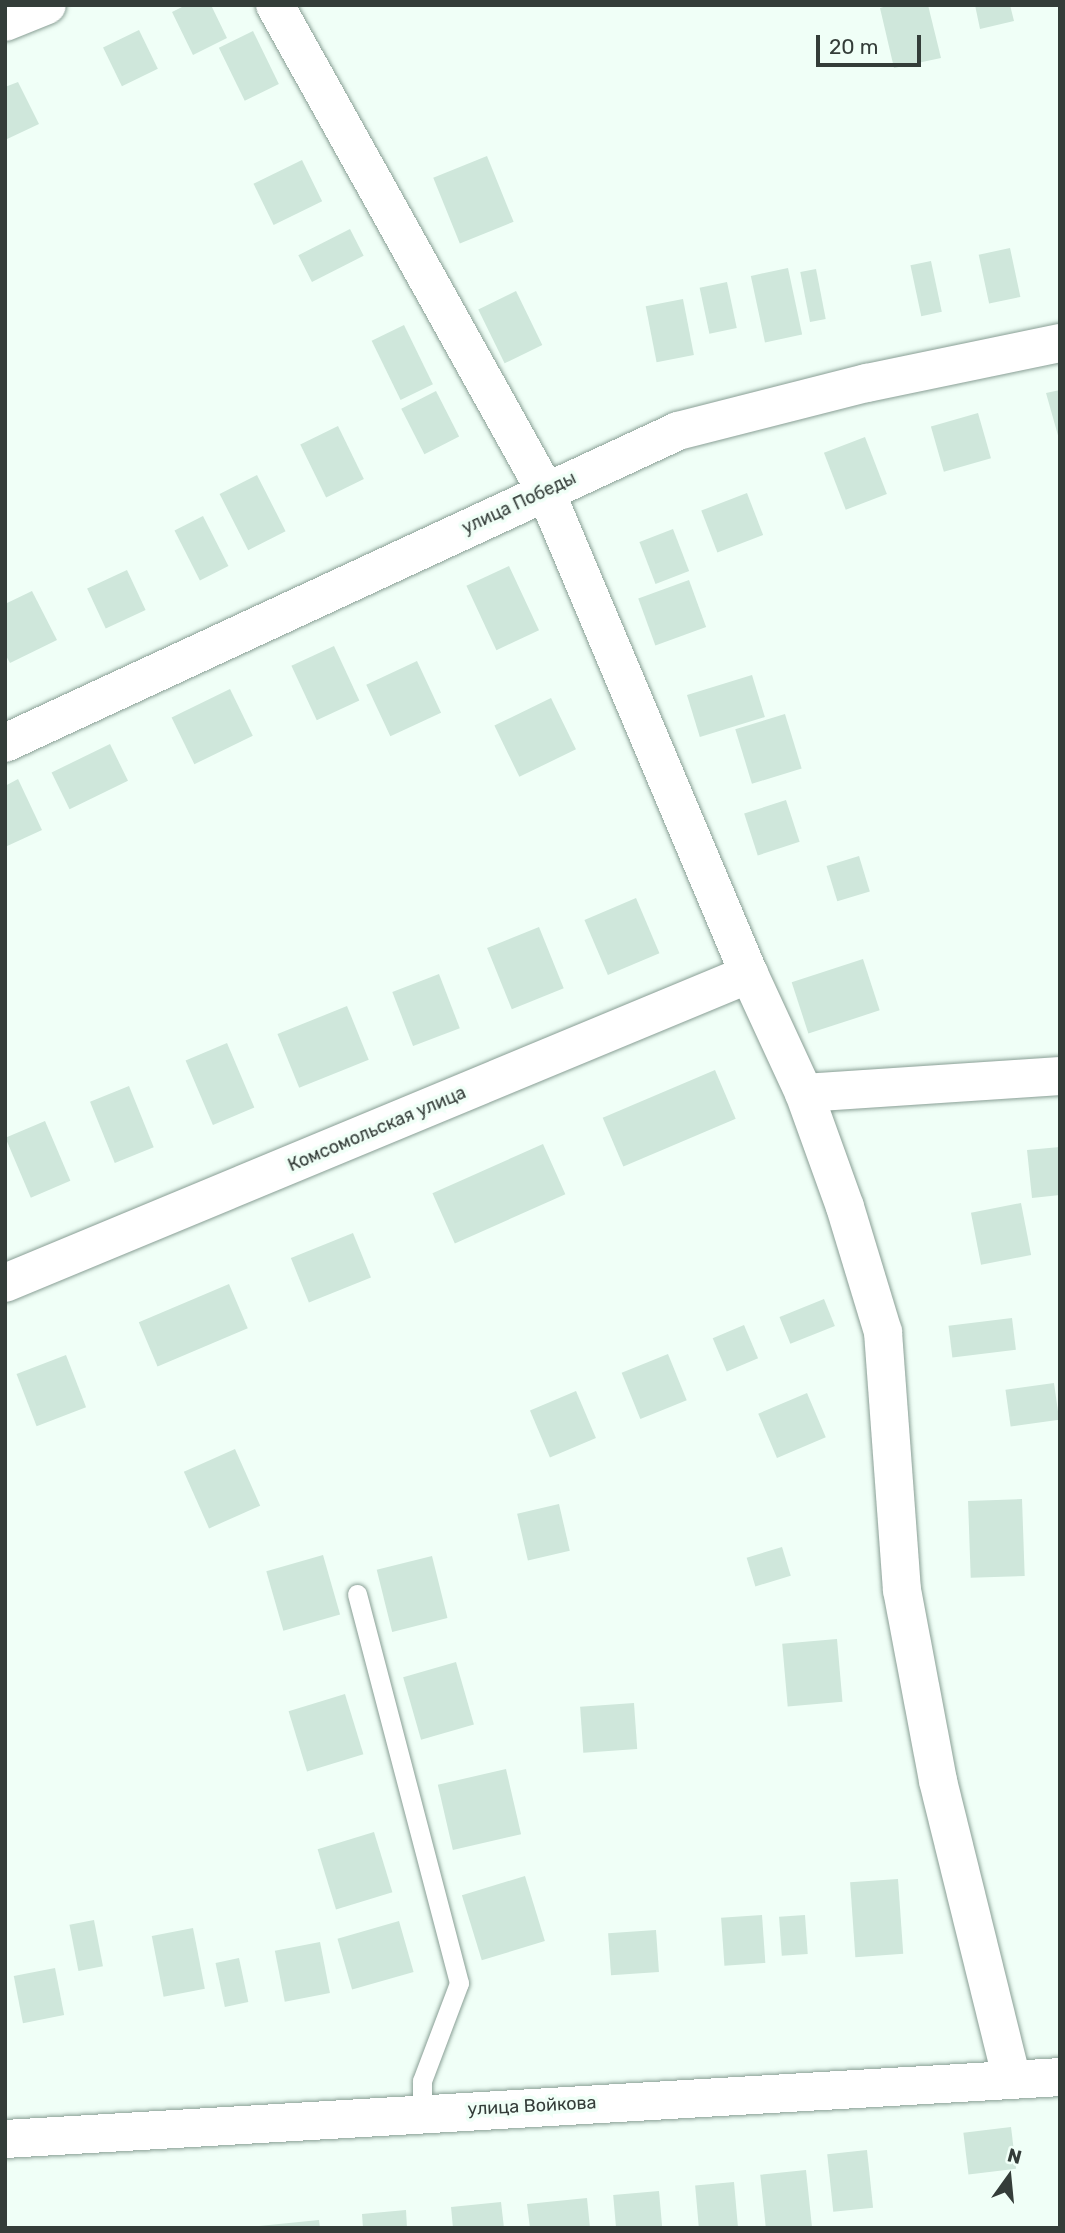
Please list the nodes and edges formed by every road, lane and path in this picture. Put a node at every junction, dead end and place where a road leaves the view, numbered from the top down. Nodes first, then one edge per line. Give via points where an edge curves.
1 (47, 5) edge
2 (275, 5) edge
3 (5, 22) edge
4 (1060, 343) edge
5 (545, 490) junction
6 (5, 743) edge
7 (749, 974) junction
8 (1060, 1076) edge
9 (804, 1093) junction
10 (5, 1283) edge
11 (357, 1594) dead end
12 (1011, 2077) junction
13 (1060, 2077) edge
14 (422, 2113) junction
15 (5, 2140) edge

1 - 3 street
2 - 5 street
4 - 5 street, улица Победы via 867,383 678,431
5 - 6 street, улица Победы via 305,607
5 - 7 street
7 - 9 street
7 - 10 street, Комсомольская улица
8 - 9 street
9 - 12 street via 883,1332 902,1590 938,1781
11 - 14 lane via 459,1983 422,2081
12 - 13 street, улица Войкова
12 - 14 street, улица Войкова
14 - 15 street, улица Войкова

